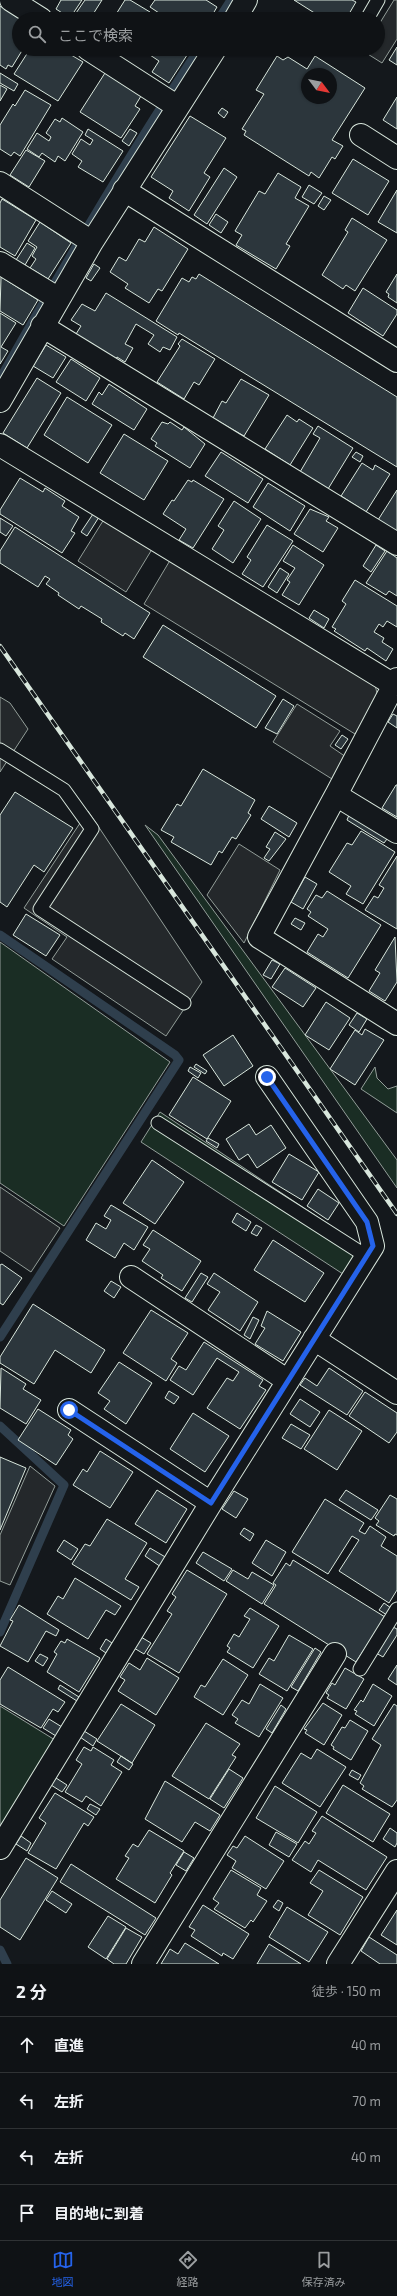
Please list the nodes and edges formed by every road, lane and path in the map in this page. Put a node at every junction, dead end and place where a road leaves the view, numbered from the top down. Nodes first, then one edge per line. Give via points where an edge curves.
1 (11, 0) edge
2 (378, 0) edge
3 (30, 12) edge
4 (371, 12) edge
5 (99, 56) edge
6 (209, 56) edge
7 (170, 102) junction
8 (360, 135) dead end
9 (397, 158) edge
10 (0, 183) edge
11 (124, 190) junction
12 (85, 237) junction
13 (0, 263) edge
14 (52, 295) junction
15 (42, 326) junction
16 (397, 361) edge
17 (0, 401) edge
18 (0, 444) edge
19 (397, 544) edge
20 (395, 682) edge
21 (0, 750) edge
22 (336, 795) junction
23 (397, 832) edge
24 (184, 1003) dead end
25 (397, 1024) edge
26 (267, 1077) dead end
27 (158, 1123) dead end
28 (366, 1256) junction
29 (131, 1277) dead end
30 (314, 1339) junction
31 (288, 1381) junction
32 (397, 1393) edge
33 (69, 1410) dead end
34 (211, 1503) junction
35 (397, 1609) edge
36 (335, 1654) dead end
37 (360, 1669) dead end
38 (0, 1848) edge
39 (397, 1871) edge
40 (143, 1964) edge
41 (338, 1964) edge

1 - 3 street
2 - 4 lane
5 - 7 street
6 - 7 street
7 - 11 street
8 - 9 street
10 - 12 street
11 - 12 street
11 - 16 street
12 - 14 street
13 - 14 street
14 - 15 street
15 - 17 street
15 - 19 street
18 - 20 street
20 - 22 street
21 - 24 lane via 64,790 92,829 40,909
22 - 23 street
22 - 25 street via 259,937
26 - 28 street via 367,1222 373,1246
27 - 28 lane
28 - 30 street
29 - 31 street
30 - 31 street
30 - 32 street
31 - 34 street
33 - 34 street
34 - 38 street
35 - 37 lane
36 - 40 street
39 - 41 street

